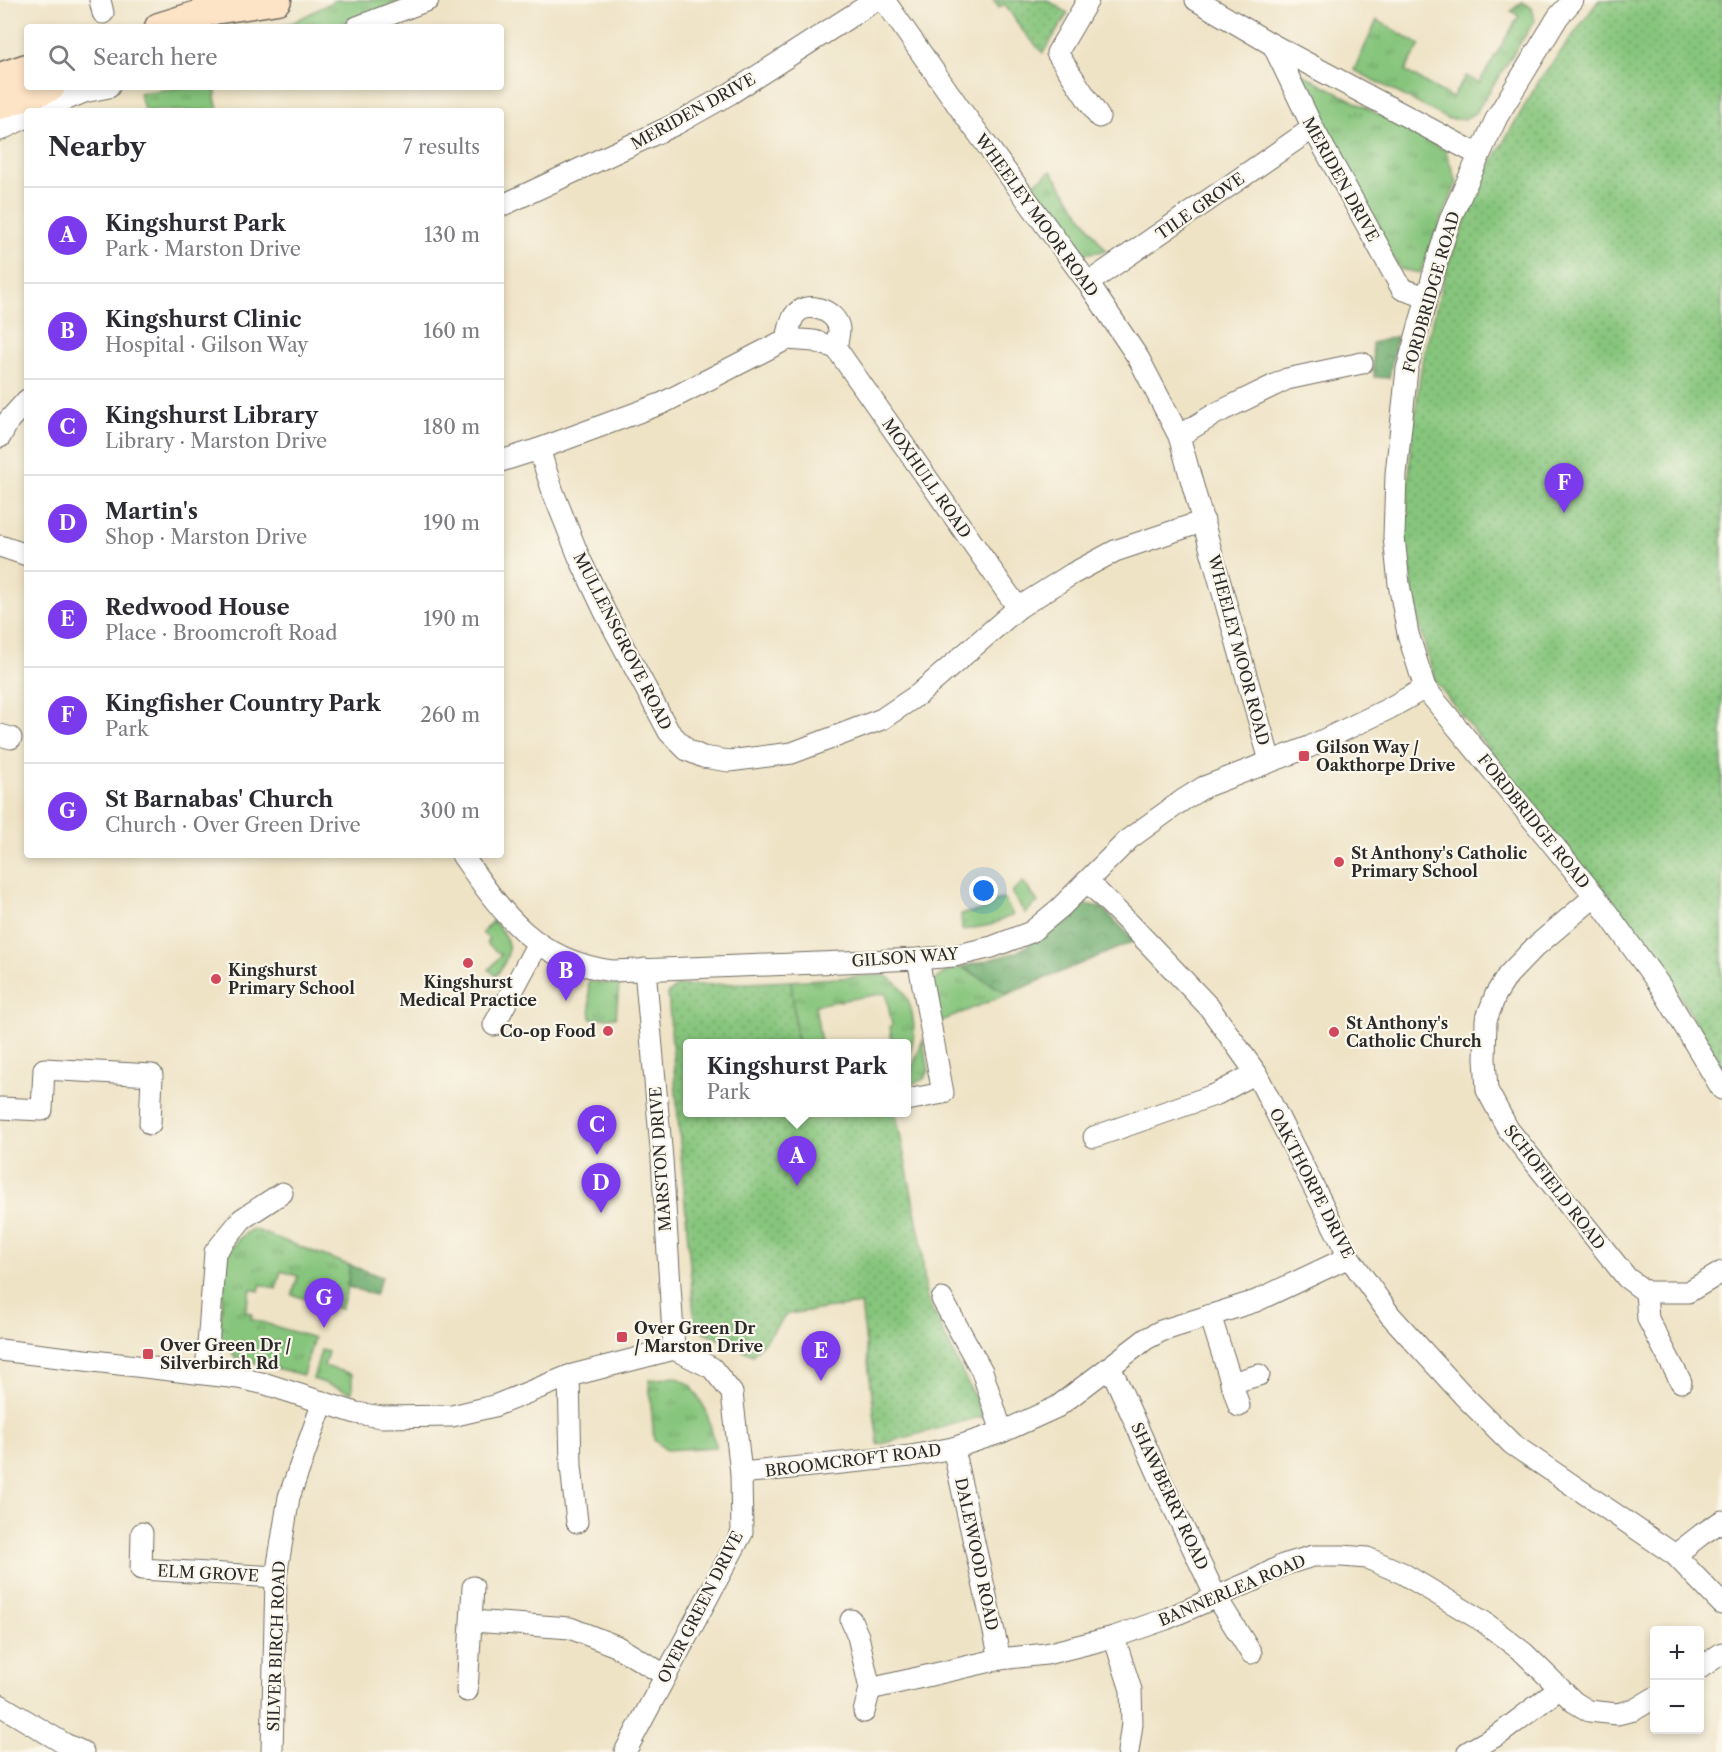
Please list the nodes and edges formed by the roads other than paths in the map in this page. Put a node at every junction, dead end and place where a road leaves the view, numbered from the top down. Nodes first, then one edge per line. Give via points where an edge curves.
1 (277, 0) edge
2 (428, 0) edge
3 (876, 0) edge
4 (884, 0) edge
5 (1088, 0) edge
6 (1196, 0) edge
7 (1573, 0) edge
8 (169, 24) edge
9 (224, 24) edge
10 (365, 24) edge
11 (1273, 45) junction
12 (24, 69) edge
13 (0, 77) edge
14 (42, 90) edge
15 (94, 90) edge
16 (0, 105) edge
17 (45, 108) edge
18 (1099, 117) dead end
19 (24, 118) edge
20 (1312, 128) junction
21 (0, 130) edge
22 (1479, 155) junction
23 (504, 205) edge
24 (1088, 284) junction
25 (1426, 297) junction
26 (787, 339) junction
27 (836, 348) junction
28 (1362, 363) dead end
29 (24, 403) edge
30 (1179, 436) junction
31 (0, 437) edge
32 (539, 449) junction
33 (504, 460) edge
34 (1204, 521) junction
35 (0, 546) edge
36 (24, 554) edge
37 (1018, 608) junction
38 (1425, 688) junction
39 (1270, 761) junction
40 (464, 858) edge
41 (1087, 881) junction
42 (1595, 896) junction
43 (537, 945) junction
44 (918, 959) junction
45 (645, 969) junction
46 (494, 1025) dead end
47 (1256, 1073) junction
48 (1722, 1089) edge
49 (911, 1099) edge
50 (0, 1108) edge
51 (150, 1124) dead end
52 (1094, 1137) dead end
53 (282, 1193) dead end
54 (1349, 1257) junction
55 (1722, 1272) edge
56 (1647, 1292) junction
57 (942, 1299) dead end
58 (1210, 1316) junction
59 (674, 1349) junction
60 (0, 1350) edge
61 (1111, 1368) junction
62 (206, 1373) junction
63 (1259, 1374) dead end
64 (569, 1376) junction
65 (1681, 1382) dead end
66 (1231, 1383) junction
67 (322, 1402) junction
68 (1239, 1406) dead end
69 (1002, 1432) junction
70 (953, 1448) junction
71 (741, 1473) junction
72 (1722, 1521) edge
73 (577, 1522) dead end
74 (142, 1533) dead end
75 (1675, 1555) junction
76 (276, 1577) junction
77 (473, 1587) dead end
78 (1216, 1597) junction
79 (1722, 1604) edge
80 (472, 1622) junction
81 (850, 1632) dead end
82 (1114, 1637) junction
83 (1251, 1653) dead end
84 (1722, 1653) edge
85 (1000, 1659) junction
86 (1704, 1665) edge
87 (665, 1675) junction
88 (870, 1689) junction
89 (1559, 1689) junction
90 (468, 1691) dead end
91 (1650, 1700) edge
92 (0, 1705) edge
93 (864, 1712) dead end
94 (83, 1752) edge
95 (272, 1752) edge
96 (625, 1752) edge
97 (1128, 1752) edge
98 (1468, 1752) edge

1 - 8 main road via 214,10
1 - 9 main road
2 - 10 street
3 - 23 street, MERIDEN DRIVE via 676,124
4 - 24 street, WHEELEY MOOR ROAD
5 - 18 street via 1057,53
6 - 11 street
7 - 22 street, FORDBRIDGE ROAD via 1521,76
11 - 20 street, MERIDEN DRIVE
11 - 22 street
12 - 13 main road
14 - 16 main road
15 - 17 street
19 - 21 street
20 - 24 street, TILE GROVE
20 - 25 street, MERIDEN DRIVE via 1402,289
22 - 25 street, FORDBRIDGE ROAD via 1451,217
24 - 30 street, WHEELEY MOOR ROAD via 1139,359
25 - 38 street, FORDBRIDGE ROAD via 1407,369 1394,537 1408,634
26 - 27 street
26 - 27 street via 794,315 816,308 835,318 839,328
26 - 32 street via 663,403
27 - 37 street, MOXHULL ROAD
28 - 30 street via 1287,379
29 - 31 street
30 - 34 street, WHEELEY MOOR ROAD
32 - 33 street
32 - 37 street, MULLENSGROVE ROAD via 579,557 605,612 669,732 687,750 703,758 729,761 792,753 882,719 919,694
34 - 37 street, MULLENSGROVE ROAD via 1115,551
34 - 39 street, WHEELEY MOOR ROAD
35 - 36 street
38 - 39 street, GILSON WAY via 1309,747
38 - 42 street, FORDBRIDGE ROAD
39 - 41 street, GILSON WAY via 1204,787 1183,800 1129,839
40 - 43 street, GILSON WAY via 521,932
41 - 44 street, GILSON WAY via 1031,932 992,947
41 - 47 street, OAKTHORPE DRIVE via 1209,1007
42 - 48 street, FORDBRIDGE ROAD via 1661,987
42 - 56 street, SCHOFIELD ROAD via 1536,947 1508,975 1496,994 1486,1020 1487,1090 1515,1138 1627,1278
43 - 45 street, GILSON WAY via 595,969
43 - 46 street
44 - 45 street, GILSON WAY
44 - 49 street via 943,1093
45 - 59 street, MARSTON DRIVE
47 - 52 street via 1217,1094
47 - 54 street, OAKTHORPE DRIVE
50 - 51 street via 42,1110 44,1069 152,1075
53 - 62 street via 243,1218 215,1252
54 - 58 street, BROOMCROFT ROAD via 1256,1301
54 - 75 street, OAKTHORPE DRIVE via 1390,1315 1512,1444
55 - 56 street via 1688,1292
56 - 65 street via 1648,1319
57 - 69 street via 982,1371
58 - 61 street, BROOMCROFT ROAD via 1161,1331
58 - 66 street
59 - 64 street
59 - 71 street, OVER GREEN DRIVE via 712,1368 732,1393
60 - 62 street
61 - 69 street, BROOMCROFT ROAD via 1057,1407
61 - 78 street, SHAWBERRY ROAD
62 - 67 street via 266,1384
63 - 66 street
64 - 67 street via 494,1406 452,1416 382,1417
64 - 73 street
66 - 68 street
67 - 76 street, SILVER BIRCH ROAD via 290,1497
69 - 70 street, BROOMCROFT ROAD
70 - 71 street, BROOMCROFT ROAD via 911,1456
70 - 85 street, DALEWOOD ROAD
71 - 87 street, OVER GREEN DRIVE via 742,1533
72 - 75 street
74 - 76 street, ELM GROVE via 141,1569
75 - 79 street, OAKTHORPE DRIVE
76 - 95 street, SILVER BIRCH ROAD
77 - 80 street
78 - 82 street, BANNERLEA ROAD
78 - 83 street, SHAWBERRY ROAD
78 - 89 street, BANNERLEA ROAD via 1283,1565 1313,1556 1366,1558 1402,1573 1484,1622 1524,1653
80 - 87 street via 570,1629 616,1646
80 - 90 street
81 - 88 street
82 - 85 street, BANNERLEA ROAD via 1046,1654
82 - 97 street via 1131,1690
84 - 86 street
85 - 88 street, BANNERLEA ROAD
87 - 96 street, OVER GREEN DRIVE
88 - 93 street
89 - 91 street, BANNERLEA ROAD via 1590,1711 1617,1714
89 - 98 street via 1501,1733
92 - 94 street

